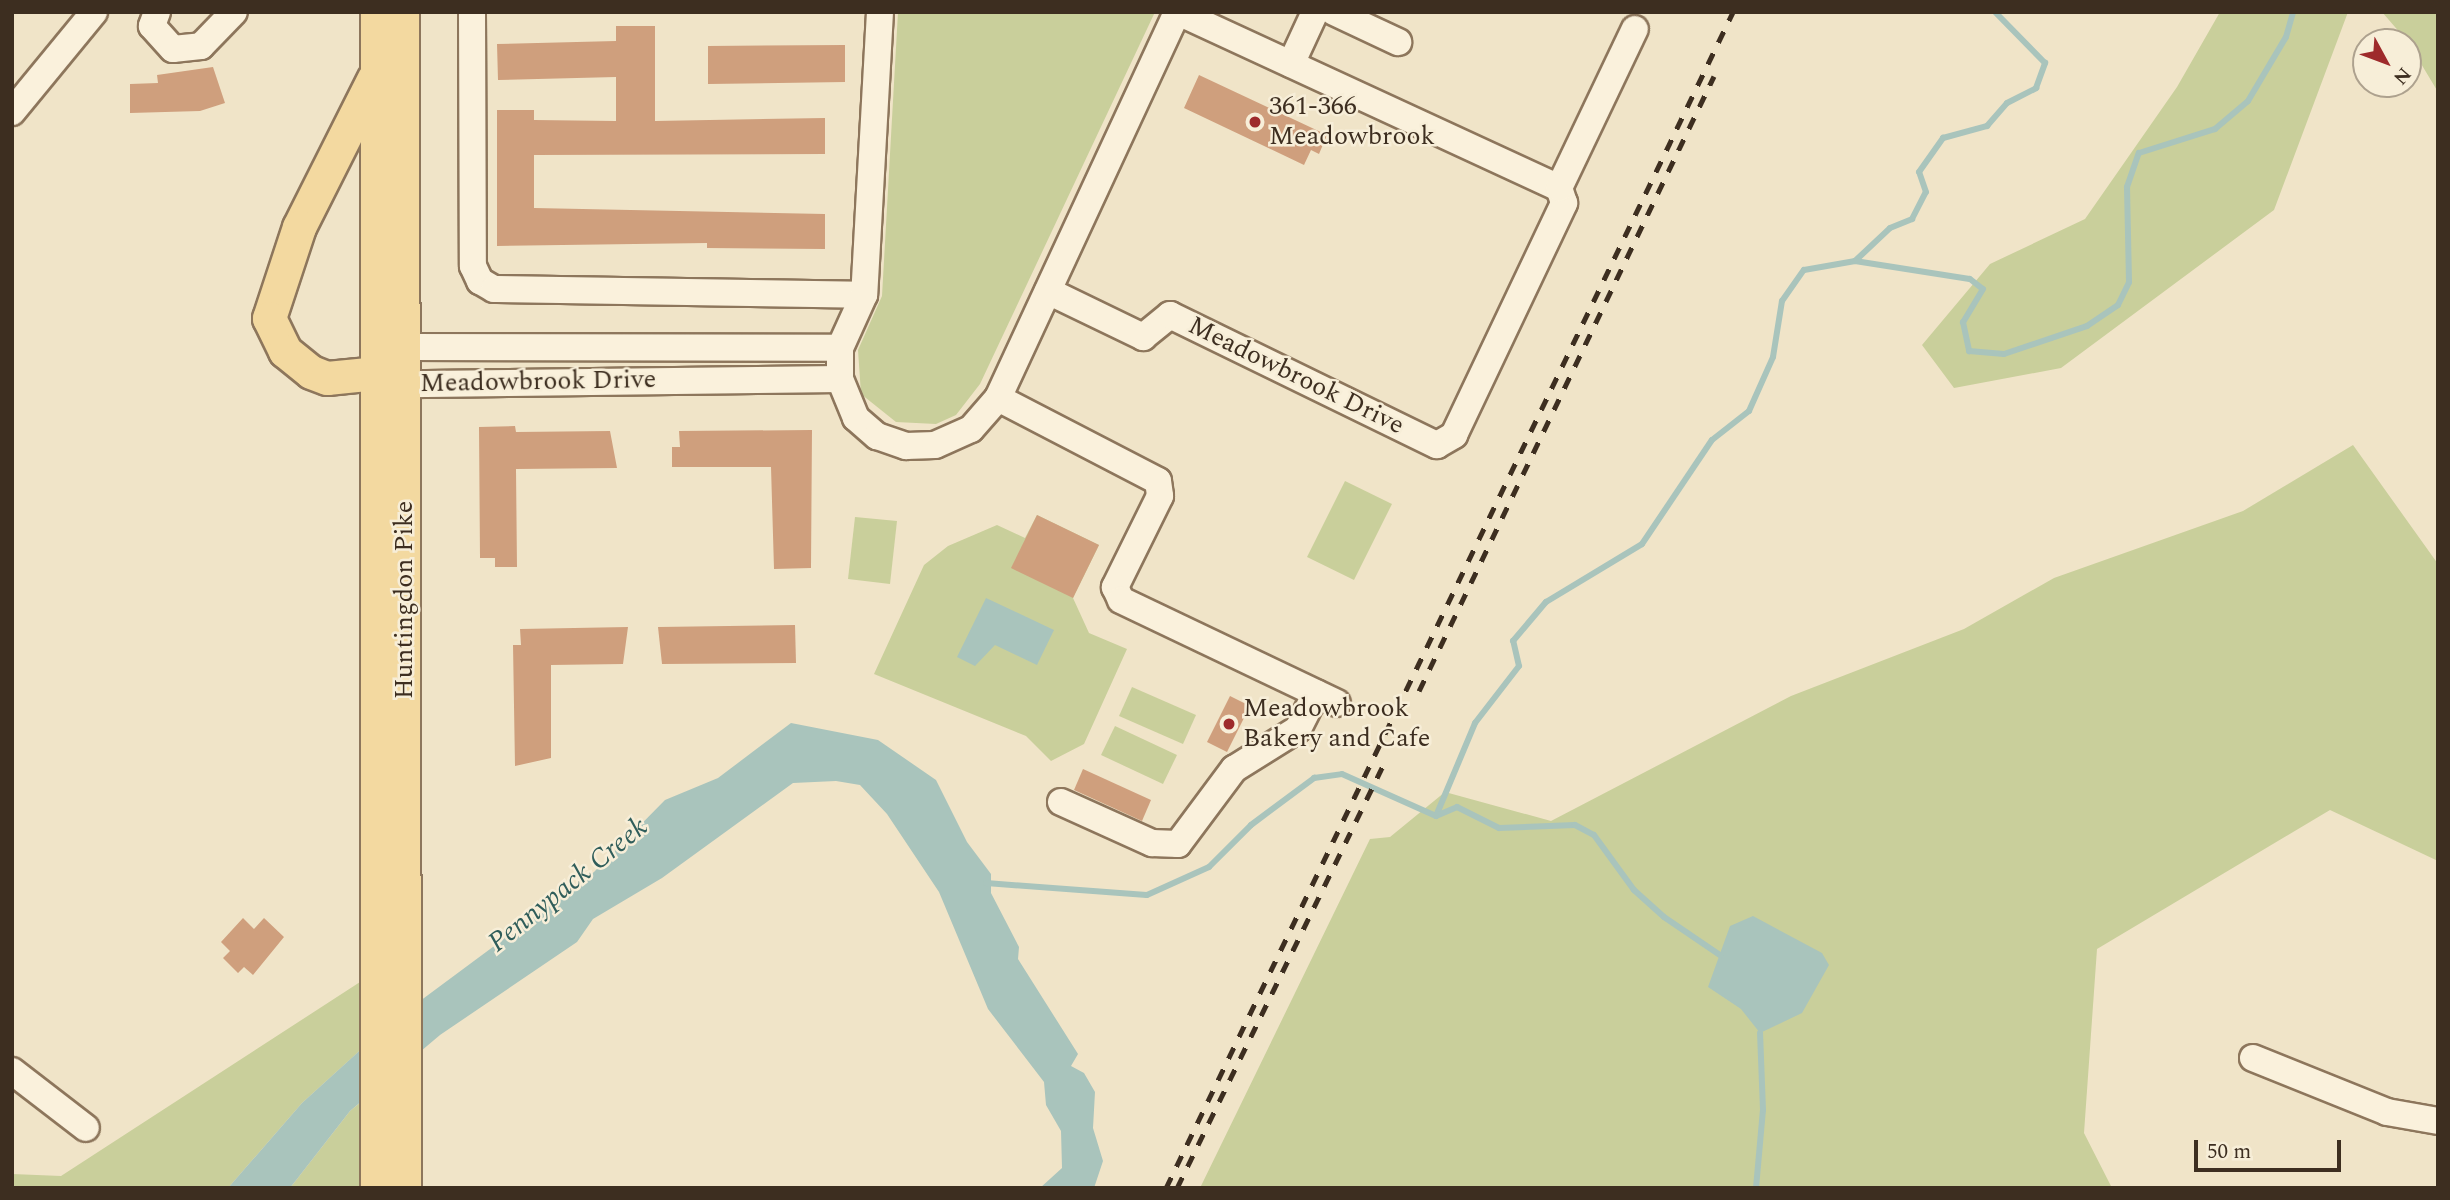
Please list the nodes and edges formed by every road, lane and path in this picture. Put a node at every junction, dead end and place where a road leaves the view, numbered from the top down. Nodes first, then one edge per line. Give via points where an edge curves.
1 (94, 12) edge
2 (157, 12) edge
3 (234, 12) edge
4 (377, 12) edge
5 (402, 12) edge
6 (472, 12) edge
7 (880, 12) edge
8 (1177, 12) edge
9 (1315, 12) edge
10 (1334, 12) edge
11 (1635, 29) dead end
12 (1398, 42) dead end
13 (1291, 64) junction
14 (377, 73) junction
15 (12, 112) edge
16 (1559, 188) junction
17 (1048, 291) junction
18 (863, 295) junction
19 (406, 347) junction
20 (840, 348) junction
21 (390, 378) junction
22 (840, 379) junction
23 (998, 398) junction
24 (1061, 802) dead end
25 (2253, 1058) dead end
26 (12, 1071) edge
27 (2438, 1121) edge
28 (86, 1128) dead end
29 (390, 1179) edge

1 - 15 street
2 - 3 street via 152,26 173,49 201,46
4 - 14 main road, Huntingdon Pike
5 - 19 main road, Huntingdon Pike
6 - 18 street via 473,266 480,281 494,289
7 - 18 street
8 - 13 street
8 - 17 street
9 - 13 street
10 - 12 street
11 - 16 street
13 - 16 street
14 - 21 main road, Huntingdon Pike
14 - 21 main road via 299,227 269,318 285,351 311,372 327,378
16 - 17 street, Meadowbrook Drive via 1564,203 1454,435 1437,445 1170,315 1143,337
17 - 23 street
18 - 20 street
19 - 20 street, Meadowbrook Drive
19 - 21 main road, Huntingdon Pike
20 - 22 street
21 - 22 street, Meadowbrook Drive
21 - 29 main road, Huntingdon Pike via 377,1001
21 - 29 main road, Huntingdon Pike via 404,973
22 - 23 street via 856,418 877,436 906,446 934,445 971,429
23 - 24 street via 1158,481 1160,496 1115,587 1121,600 1326,698 1298,729 1234,769 1178,844 1152,843
25 - 27 street via 2387,1112
26 - 28 street

